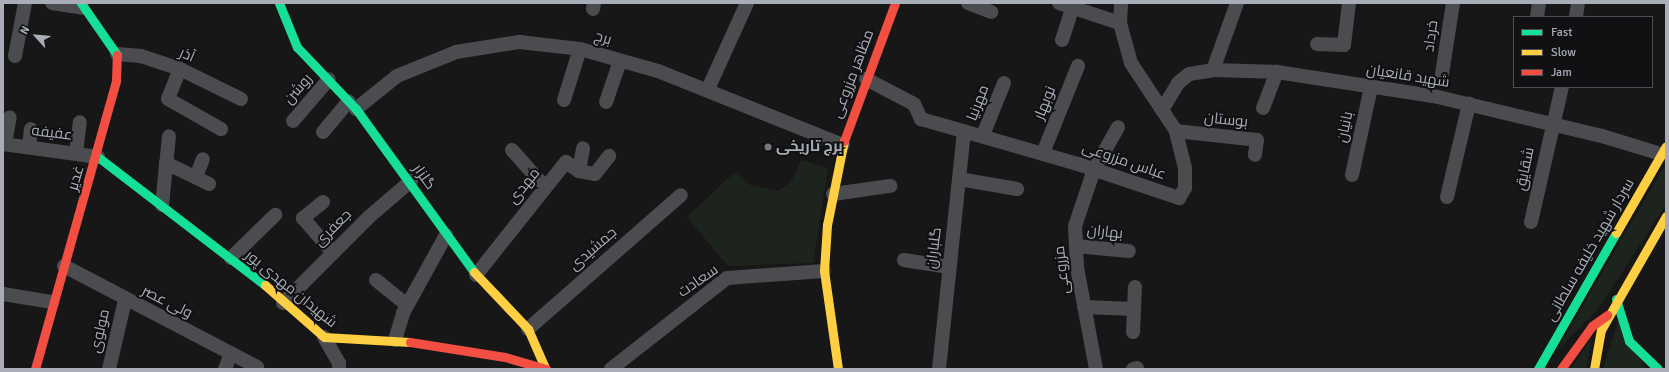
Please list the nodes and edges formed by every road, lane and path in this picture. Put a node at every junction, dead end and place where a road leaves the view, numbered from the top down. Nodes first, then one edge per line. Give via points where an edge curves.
1 (25, 3) edge
2 (52, 3) edge
3 (279, 3) edge
4 (747, 3) edge
5 (895, 3) edge
6 (968, 3) edge
7 (1059, 3) edge
8 (1121, 3) edge
9 (1237, 3) edge
10 (1349, 3) edge
11 (1453, 3) edge
12 (1539, 3) edge
13 (1578, 3) edge
14 (82, 6) edge
15 (1073, 8) junction
16 (991, 12) dead end
17 (1537, 16) edge
18 (1576, 16) edge
19 (1120, 23) junction
20 (1062, 40) dead end
21 (1317, 44) dead end
22 (580, 49) junction
23 (117, 54) junction
24 (15, 56) dead end
25 (620, 61) junction
26 (1078, 66) dead end
27 (180, 69) junction
28 (1213, 70) junction
29 (1277, 72) junction
30 (1442, 74) dead end
31 (329, 79) junction
32 (866, 79) junction
33 (1004, 83) dead end
34 (1371, 86) junction
35 (1562, 88) edge
36 (708, 90) junction
37 (241, 99) dead end
38 (564, 100) dead end
39 (606, 102) dead end
40 (1469, 104) junction
41 (353, 105) junction
42 (1263, 108) dead end
43 (1162, 110) junction
44 (10, 117) dead end
45 (293, 121) dead end
46 (80, 122) dead end
47 (1552, 124) junction
48 (1118, 127) dead end
49 (31, 129) dead end
50 (221, 129) dead end
51 (964, 131) junction
52 (1176, 131) junction
53 (323, 132) dead end
54 (983, 135) junction
55 (169, 136) dead end
56 (4, 144) edge
57 (843, 145) junction
58 (28, 147) junction
59 (583, 148) dead end
60 (512, 150) dead end
61 (1664, 150) edge
62 (76, 153) junction
63 (1043, 153) junction
64 (1256, 155) dead end
65 (609, 156) dead end
66 (98, 157) junction
67 (203, 158) dead end
68 (166, 163) junction
69 (1094, 170) junction
70 (579, 171) junction
71 (1352, 175) dead end
72 (196, 177) junction
73 (959, 179) junction
74 (411, 181) junction
75 (209, 184) dead end
76 (544, 186) junction
77 (890, 186) dead end
78 (1017, 189) dead end
79 (833, 194) junction
80 (681, 195) dead end
81 (1447, 197) dead end
82 (323, 202) dead end
83 (162, 205) junction
84 (275, 215) dead end
85 (1666, 216) edge
86 (1532, 222) dead end
87 (446, 235) junction
88 (1076, 246) junction
89 (1130, 251) dead end
90 (333, 253) junction
91 (231, 258) junction
92 (904, 260) dead end
93 (64, 266) junction
94 (949, 267) junction
95 (824, 271) junction
96 (476, 275) junction
97 (376, 280) dead end
98 (1135, 287) dead end
99 (3, 294) edge
100 (1616, 299) junction
101 (125, 300) junction
102 (52, 302) junction
103 (283, 303) junction
104 (407, 305) junction
105 (1084, 307) junction
106 (1134, 309) junction
107 (1608, 315) junction
108 (528, 329) junction
109 (1133, 332) dead end
110 (324, 337) junction
111 (395, 340) junction
112 (230, 353) junction
113 (257, 366) dead end
114 (1539, 366) edge
115 (35, 369) edge
116 (109, 369) edge
117 (225, 369) edge
118 (339, 369) edge
119 (546, 369) edge
120 (611, 369) edge
121 (838, 369) edge
122 (939, 369) edge
123 (1096, 369) edge
124 (1561, 369) edge
125 (1594, 369) edge
126 (1658, 369) edge

1 - 24 street
2 - 14 street
3 - 31 street, گلزار via 297,47
4 - 36 street
5 - 32 street, مظاهر مزروعی
6 - 16 street
7 - 15 street
8 - 19 street, عباس مزروعی
9 - 28 street
10 - 21 street via 1344,44
11 - 30 street, خرداد
12 - 17 street
13 - 18 street
14 - 23 street
15 - 19 street
15 - 20 street
19 - 43 street, عباس مزروعی via 1131,63
22 - 25 street, برج
22 - 38 street
22 - 41 street, برج via 519,42 456,52 397,76
23 - 27 street, آذر via 141,56
23 - 66 street, غدیر via 116,80
25 - 36 street, برج
25 - 39 street
26 - 63 street, نوبهار
27 - 37 street, آذر
27 - 50 street via 168,99
28 - 29 street, شهید قانعیان
28 - 43 street, شهید قانعیان via 1189,74 1178,83
29 - 34 street, شهید قانعیان
29 - 42 street
31 - 41 street, گلزار
31 - 45 street, روشن
32 - 51 street, عباس مزروعی via 914,104 921,119
32 - 57 street, مظاهر مزروعی
33 - 54 street, مهرنیا
34 - 40 street, شهید قانعیان
34 - 71 street, بانیان
35 - 47 street, شقایق
36 - 57 street, برج
40 - 47 street, شهید قانعیان
40 - 81 street
41 - 53 street, برج
41 - 74 street, گلزار
43 - 52 street, عباس مزروعی
44 - 56 street
46 - 62 street
47 - 61 street, شهید قانعیان
47 - 86 street, شقایق
48 - 69 street, مزروعی
49 - 58 street
51 - 54 street, عباس مزروعی
51 - 73 street, گلباران
52 - 64 street, بوستان via 1257,140
52 - 69 street, عباس مزروعی via 1185,168 1184,188 1179,198
54 - 63 street, عباس مزروعی
55 - 68 street
56 - 58 street, عفیفه
57 - 79 street, مظاهر مزروعی
58 - 62 street, عفیفه
59 - 70 street
60 - 76 street
61 - 114 street, سردار شهید خلیفه سلطانی
62 - 66 street, عفیفه
63 - 69 street, عباس مزروعی
65 - 70 street, مهدی via 595,174
66 - 83 street, شهیدان مهدی پور
66 - 93 street, غدیر
67 - 72 street
68 - 72 street
68 - 83 street
69 - 88 street, مزروعی via 1075,226
70 - 76 street, مهدی via 566,162
72 - 75 street
73 - 78 street
73 - 94 street, گلباران
74 - 87 street, گلزار
74 - 90 street, جعفری
76 - 96 street, مهدی
77 - 79 street
79 - 95 street, مظاهر مزروعی
80 - 108 street, جمشیدی
82 - 90 street via 303,218
83 - 91 street, شهیدان مهدی پور
84 - 91 street
85 - 100 street
87 - 96 street, گلزار
87 - 104 street
88 - 89 street, بهاران
88 - 105 street, مزروعی
90 - 103 street, جعفری
91 - 103 street, شهیدان مهدی پور
92 - 94 street
93 - 101 street, ولی عصر
93 - 102 street, غدیر
94 - 122 street, گلباران
95 - 120 street, سعادت via 728,278
95 - 121 street, مظاهر مزروعی
96 - 108 street, گلزار
97 - 104 street
98 - 106 street
99 - 102 street
100 - 107 street
100 - 126 street via 1629,341
101 - 112 street, ولی عصر
101 - 116 street, مولوی
102 - 115 street, غدیر
103 - 110 street, شهیدان مهدی پور
104 - 111 street
105 - 106 street
105 - 123 street, مزروعی
106 - 109 street
107 - 124 street via 1592,326
107 - 125 street via 1601,330
108 - 119 street, گلزار
110 - 111 street, شهیدان مهدی پور
110 - 118 street via 339,363
111 - 119 street, شهیدان مهدی پور via 505,357
112 - 113 street, ولی عصر
112 - 117 street

